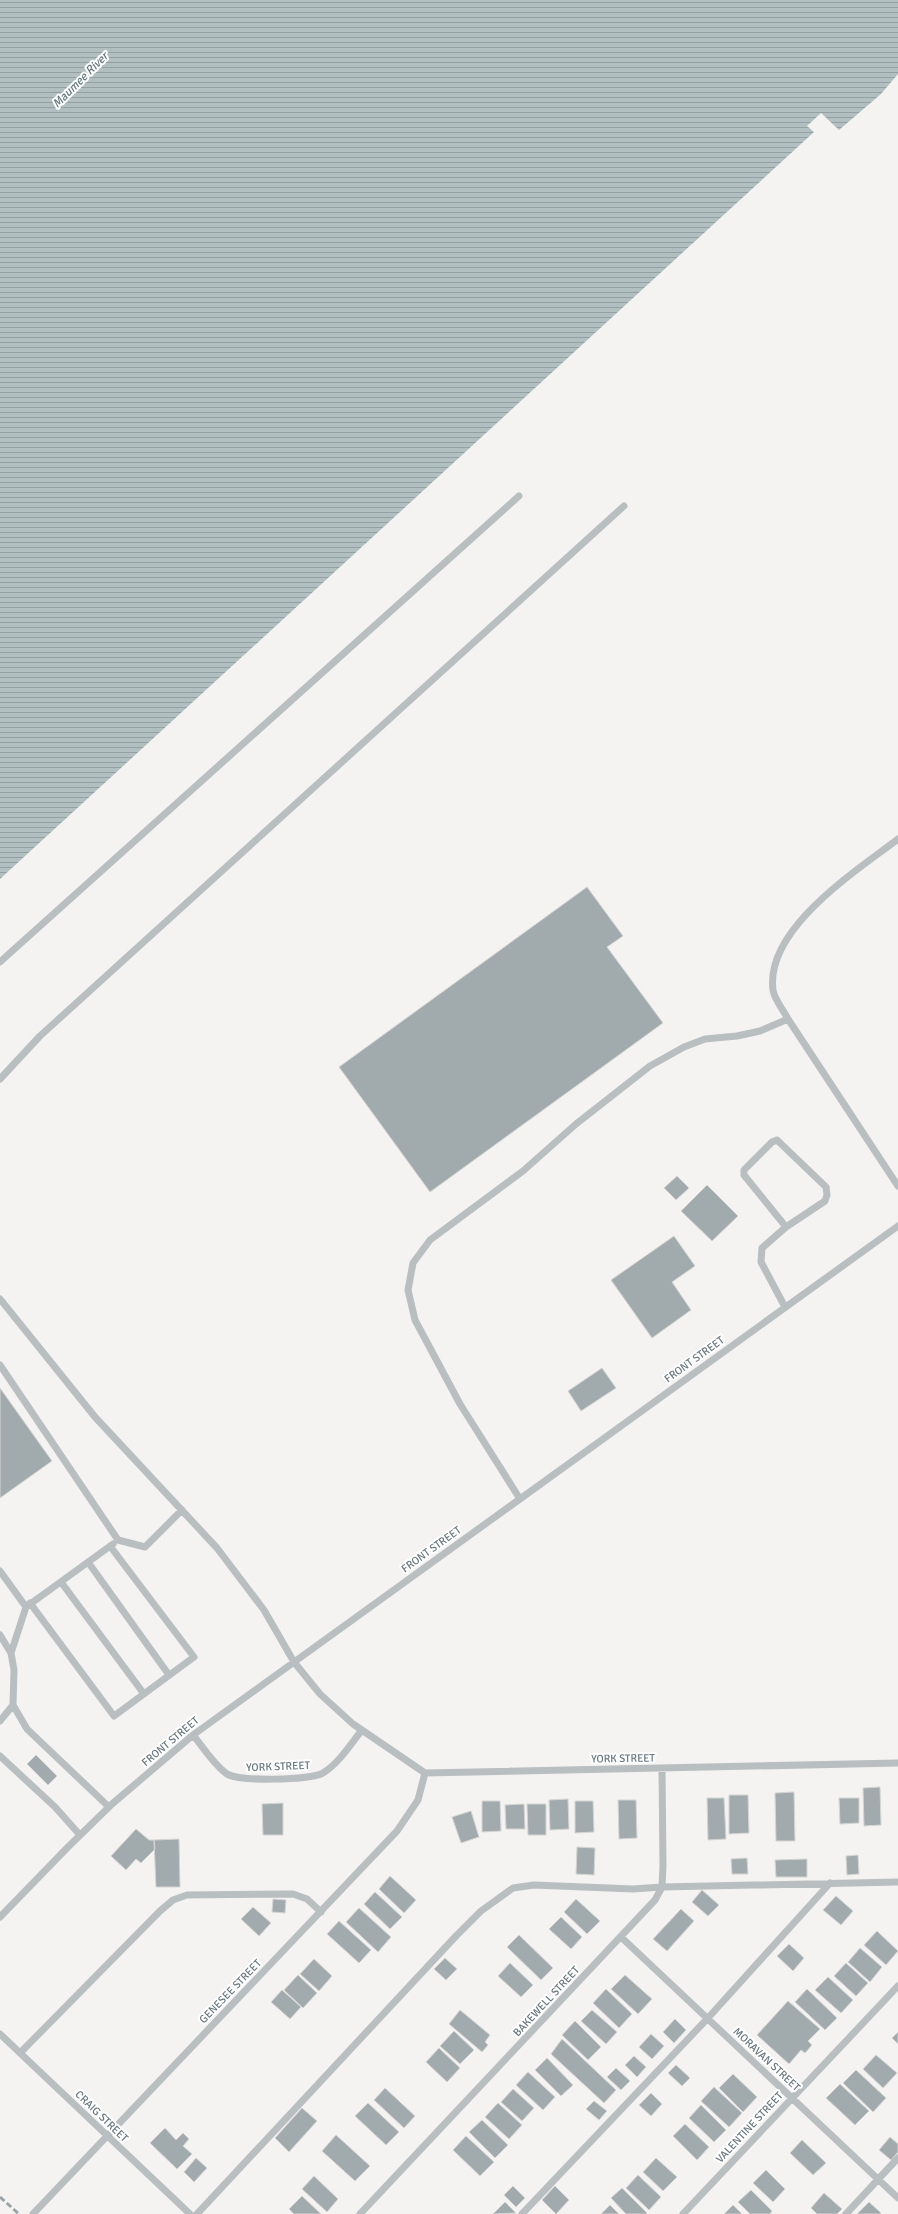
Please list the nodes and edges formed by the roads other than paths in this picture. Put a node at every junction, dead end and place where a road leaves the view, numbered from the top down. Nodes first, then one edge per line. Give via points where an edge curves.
1 (519, 496) dead end
2 (624, 506) dead end
3 (898, 839) edge
4 (0, 962) edge
5 (788, 1019) junction
6 (0, 1079) edge
7 (898, 1186) edge
8 (898, 1226) edge
9 (786, 1227) junction
10 (0, 1300) edge
11 (785, 1307) junction
12 (0, 1365) edge
13 (520, 1499) junction
14 (182, 1510) junction
15 (118, 1540) junction
16 (110, 1546) junction
17 (88, 1562) junction
18 (0, 1571) edge
19 (61, 1582) junction
20 (28, 1605) junction
21 (0, 1635) edge
22 (11, 1653) junction
23 (294, 1662) junction
24 (169, 1675) junction
25 (144, 1694) junction
26 (13, 1705) junction
27 (0, 1721) edge
28 (362, 1730) junction
29 (193, 1734) junction
30 (0, 1756) edge
31 (898, 1763) edge
32 (662, 1768) junction
33 (425, 1773) junction
34 (109, 1807) junction
35 (80, 1834) junction
36 (898, 1882) edge
37 (830, 1883) junction
38 (662, 1887) junction
39 (321, 1912) junction
40 (0, 1917) edge
41 (621, 1937) junction
42 (898, 1986) edge
43 (708, 2018) junction
44 (0, 2034) edge
45 (20, 2053) junction
46 (792, 2098) junction
47 (106, 2135) junction
48 (898, 2158) edge
49 (878, 2179) junction
50 (898, 2198) edge
51 (33, 2214) edge
52 (190, 2214) edge
53 (197, 2214) edge
54 (360, 2214) edge
55 (522, 2214) edge
56 (683, 2214) edge
57 (846, 2214) edge

1 - 4 street
2 - 6 street via 40,1036
3 - 5 street via 830,891 787,936 774,964 773,991
5 - 7 street
5 - 13 street via 760,1031 704,1039 684,1046 650,1066 576,1124 523,1171 430,1240 413,1263 408,1290 415,1320 460,1404
8 - 11 street, FRONT STREET
9 - 9 street via 825,1201 827,1195 826,1186 777,1140 744,1170 744,1175
9 - 11 street via 762,1248 761,1255 761,1262
10 - 14 street via 95,1417
11 - 13 street, FRONT STREET
12 - 15 street
13 - 23 street, FRONT STREET
14 - 15 street via 145,1547
14 - 23 street via 217,1548 264,1610
15 - 16 street
16 - 17 street
16 - 24 street via 194,1657
17 - 19 street
17 - 24 street
18 - 20 street
19 - 20 street
19 - 25 street
20 - 22 street
20 - 25 street via 114,1716
21 - 22 street
22 - 26 street via 14,1670
23 - 28 street via 320,1694
23 - 29 street, FRONT STREET
24 - 25 street
26 - 27 street
26 - 34 street via 27,1728
28 - 29 street, YORK STREET via 336,1763 322,1774 306,1777 241,1778 227,1774
28 - 33 street
29 - 34 street, FRONT STREET
30 - 35 street
31 - 32 street, YORK STREET
32 - 33 street, YORK STREET
32 - 38 street
33 - 39 street, GENESEE STREET via 418,1800 397,1831
34 - 35 street, FRONT STREET
35 - 40 street, FRONT STREET
36 - 37 street
37 - 38 street
37 - 43 street
38 - 41 street, BAKEWELL STREET via 655,1900
38 - 53 street via 634,1889 534,1885 514,1888 500,1896 456,1936
39 - 45 street via 307,1899 293,1894 187,1895 174,1900 160,1911
39 - 47 street, GENESEE STREET
41 - 43 street, MORAVAN STREET
41 - 54 street, BAKEWELL STREET
42 - 46 street, VALENTINE STREET
43 - 46 street, MORAVAN STREET
43 - 55 street
44 - 45 street, CRAIG STREET
45 - 47 street, CRAIG STREET
46 - 49 street, MORAVAN STREET
46 - 56 street, VALENTINE STREET
47 - 51 street, GENESEE STREET
47 - 52 street, CRAIG STREET
48 - 49 street
49 - 50 street, MORAVAN STREET
49 - 57 street

